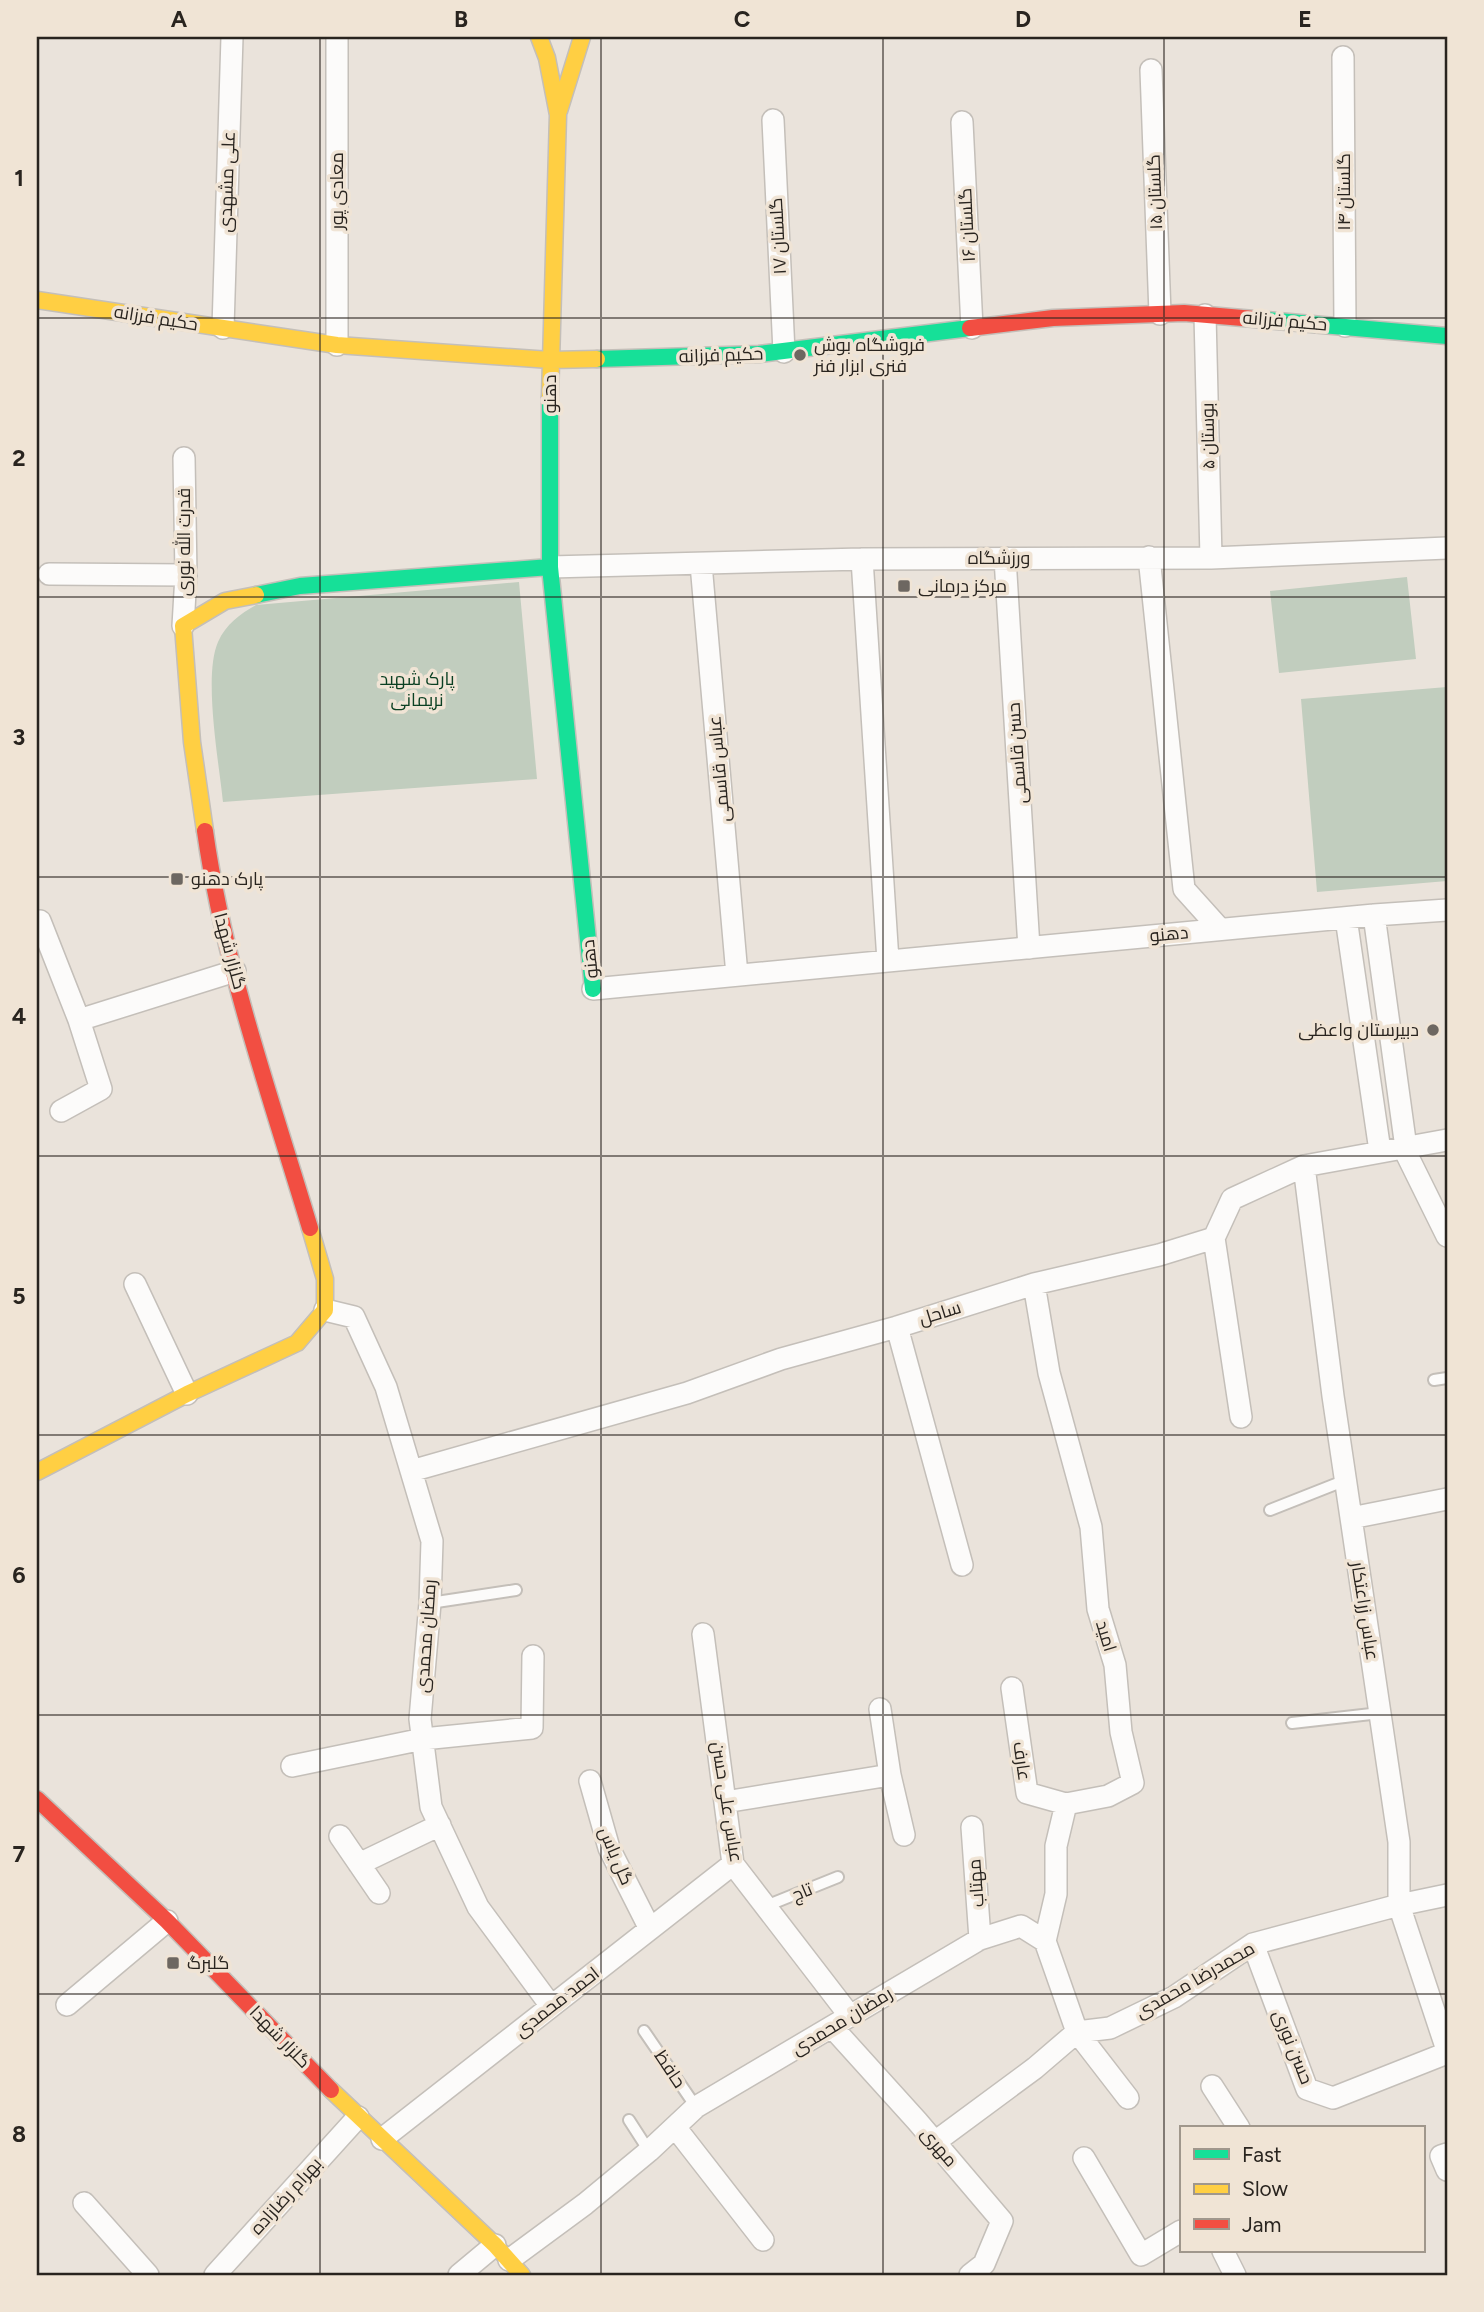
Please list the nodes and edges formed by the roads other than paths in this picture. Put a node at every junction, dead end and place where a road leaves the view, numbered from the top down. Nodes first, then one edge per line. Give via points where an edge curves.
1 (232, 37) edge
2 (337, 37) edge
3 (540, 37) edge
4 (582, 37) edge
5 (1343, 57) dead end
6 (1151, 70) dead end
7 (558, 115) junction
8 (773, 120) dead end
9 (962, 122) dead end
10 (37, 300) edge
11 (1160, 314) junction
12 (1205, 315) junction
13 (1345, 326) junction
14 (223, 328) junction
15 (972, 328) junction
16 (1447, 336) edge
17 (337, 345) junction
18 (783, 352) junction
19 (550, 360) junction
20 (184, 458) dead end
21 (1447, 548) edge
22 (1149, 557) junction
23 (1005, 558) junction
24 (1211, 558) junction
25 (862, 559) junction
26 (701, 564) junction
27 (550, 568) junction
28 (49, 575) dead end
29 (186, 575) junction
30 (183, 625) junction
31 (1447, 910) edge
32 (1374, 915) junction
33 (1346, 918) junction
34 (40, 920) dead end
35 (1220, 929) junction
36 (1029, 948) junction
37 (888, 961) junction
38 (235, 971) junction
39 (737, 975) junction
40 (593, 989) joint
41 (79, 1020) junction
42 (61, 1111) dead end
43 (1447, 1140) edge
44 (1406, 1146) junction
45 (1380, 1151) junction
46 (1304, 1166) junction
47 (1447, 1236) edge
48 (1214, 1238) junction
49 (135, 1284) dead end
50 (1034, 1284) junction
51 (325, 1310) junction
52 (897, 1327) junction
53 (1447, 1378) edge
54 (1434, 1380) dead end
55 (187, 1394) junction
56 (1241, 1417) dead end
57 (411, 1471) junction
58 (37, 1472) edge
59 (1346, 1480) junction
60 (1447, 1499) edge
61 (1270, 1510) dead end
62 (1351, 1518) junction
63 (962, 1565) dead end
64 (516, 1590) dead end
65 (430, 1603) junction
66 (704, 1634) dead end
67 (533, 1656) dead end
68 (1012, 1688) dead end
69 (880, 1709) dead end
70 (1380, 1713) junction
71 (1292, 1723) dead end
72 (423, 1740) junction
73 (292, 1766) dead end
74 (890, 1775) junction
75 (590, 1781) dead end
76 (37, 1798) edge
77 (725, 1802) junction
78 (1066, 1804) junction
79 (440, 1825) junction
80 (972, 1827) dead end
81 (904, 1835) dead end
82 (340, 1836) dead end
83 (359, 1864) junction
84 (733, 1864) junction
85 (838, 1877) dead end
86 (379, 1893) dead end
87 (1447, 1895) edge
88 (1399, 1905) junction
89 (766, 1906) junction
90 (167, 1921) junction
91 (650, 1929) junction
92 (980, 1939) junction
93 (1045, 1941) junction
94 (1253, 1944) junction
95 (67, 2005) dead end
96 (551, 2006) junction
97 (841, 2022) junction
98 (644, 2031) dead end
99 (1077, 2032) junction
100 (1447, 2052) edge
101 (1212, 2086) dead end
102 (1128, 2098) dead end
103 (696, 2107) junction
104 (358, 2117) junction
105 (629, 2120) dead end
106 (1238, 2126) edge
107 (675, 2127) junction
108 (382, 2139) junction
109 (935, 2142) junction
110 (649, 2151) junction
111 (1447, 2154) edge
112 (1084, 2158) dead end
113 (1447, 2170) edge
114 (84, 2203) dead end
115 (1180, 2232) edge
116 (763, 2240) dead end
117 (509, 2260) edge
118 (148, 2275) edge
119 (215, 2275) edge
120 (459, 2275) edge
121 (970, 2275) edge

1 - 14 street, علی مشهدی
2 - 17 street, معادی پور
3 - 7 street, دهنو
4 - 7 street, دهنو
5 - 13 street, گلستان ۱۴
6 - 11 street, گلستان ۱۵
7 - 19 street, دهنو
8 - 18 street, گلستان ۱۷
9 - 15 street, گلستان ۱۶
10 - 14 street, حکیم فرزانه
11 - 12 street, حکیم فرزانه
11 - 15 street, حکیم فرزانه via 1053,318
12 - 13 street, حکیم فرزانه
12 - 24 street, بوستان ۵
13 - 16 street, حکیم فرزانه
14 - 17 street, حکیم فرزانه
15 - 18 street, حکیم فرزانه
17 - 19 street, حکیم فرزانه
18 - 19 street, حکیم فرزانه
19 - 27 street, دهنو
20 - 29 street, قدرت الله نوری
21 - 24 street, ورزشگاه
22 - 23 street, ورزشگاه
22 - 24 street, ورزشگاه
22 - 35 street via 1184,889
23 - 25 street, ورزشگاه
23 - 36 street, حسن قاسمی
25 - 26 street, ورزشگاه
25 - 37 street
26 - 27 street, ورزشگاه
26 - 39 street, عباس قاسمی
27 - 30 street via 300,586 225,601
27 - 40 street, دهنو
28 - 29 street
29 - 30 street, قدرت الله نوری
30 - 38 street, گلزار شهدا via 192,742 212,884
31 - 32 street, دهنو
32 - 33 street, دهنو
32 - 44 street
33 - 35 street, دهنو
33 - 45 street
34 - 41 street
35 - 36 street, دهنو
36 - 37 street, دهنو
37 - 39 street, دهنو
38 - 41 street
38 - 51 street, گلزار شهدا via 325,1279
39 - 40 street, دهنو
41 - 42 street via 101,1089
43 - 44 street
44 - 45 street
44 - 47 street
45 - 46 street
46 - 48 street via 1232,1199
46 - 59 street, عباس زراعتکار
48 - 50 street, ساحل
48 - 56 street
49 - 55 street
50 - 52 street, ساحل
50 - 78 street, امید via 1049,1373 1091,1527 1098,1609 1115,1665 1121,1732 1133,1783 1108,1796
51 - 55 street via 297,1343
51 - 57 street, رمضان محمدی via 354,1317 386,1387
52 - 57 street, ساحل via 782,1359 687,1393
52 - 63 street
53 - 54 lane
55 - 58 street
57 - 65 street, رمضان محمدی via 432,1541
59 - 61 lane
59 - 62 street, عباس زراعتکار
60 - 62 street
62 - 70 street, عباس زراعتکار
64 - 65 lane
65 - 72 street, رمضان محمدی via 420,1719
66 - 77 street, عباس علی حسن
67 - 72 street via 532,1728
68 - 78 street, عارف via 1027,1793
69 - 74 street
70 - 71 lane
70 - 88 street, عباس زراعتکار via 1399,1842
72 - 73 street
72 - 79 street, رمضان محمدی via 431,1807
74 - 77 street
74 - 81 street
75 - 91 street, گل یاس via 609,1848
76 - 90 street, گلزار شهدا
77 - 84 street, عباس علی حسن
78 - 93 street via 1055,1846 1056,1894
79 - 83 street
79 - 96 street, رمضان محمدی via 478,1907
80 - 92 street, مهتاب
82 - 83 street
83 - 86 street
84 - 89 street, عباس علی حسن
84 - 91 street, احمد محمدی
85 - 89 lane, تاج
87 - 88 street, محمدرضا محمدی
88 - 94 street, محمدرضا محمدی
88 - 100 street, عباس زراعتکار
89 - 97 street, عباس علی حسن
90 - 95 street
90 - 104 street, گلزار شهدا
91 - 96 street, احمد محمدی
92 - 93 street, رمضان محمدی via 1021,1926
92 - 97 street, رمضان محمدی
93 - 99 street
94 - 99 street, محمدرضا محمدی via 1174,1997 1110,2028
94 - 100 street, حسن نوری via 1307,2089 1333,2098
96 - 108 street, احمد محمدی
97 - 103 street, رمضان محمدی
97 - 109 street, مهری
98 - 103 lane, حافظ
99 - 102 street
99 - 109 street
101 - 106 street
103 - 107 street, رمضان محمدی
104 - 108 street, گلزار شهدا
104 - 119 street, بهرام رضازاده
105 - 110 lane
107 - 110 street, رمضان محمدی
107 - 116 street
108 - 117 street, گلزار شهدا
109 - 121 street, مهری via 1002,2221 984,2264
110 - 117 street, رمضان محمدی
111 - 113 street via 1441,2156
112 - 115 street via 1141,2255
114 - 118 street
117 - 120 street, رمضان محمدی

